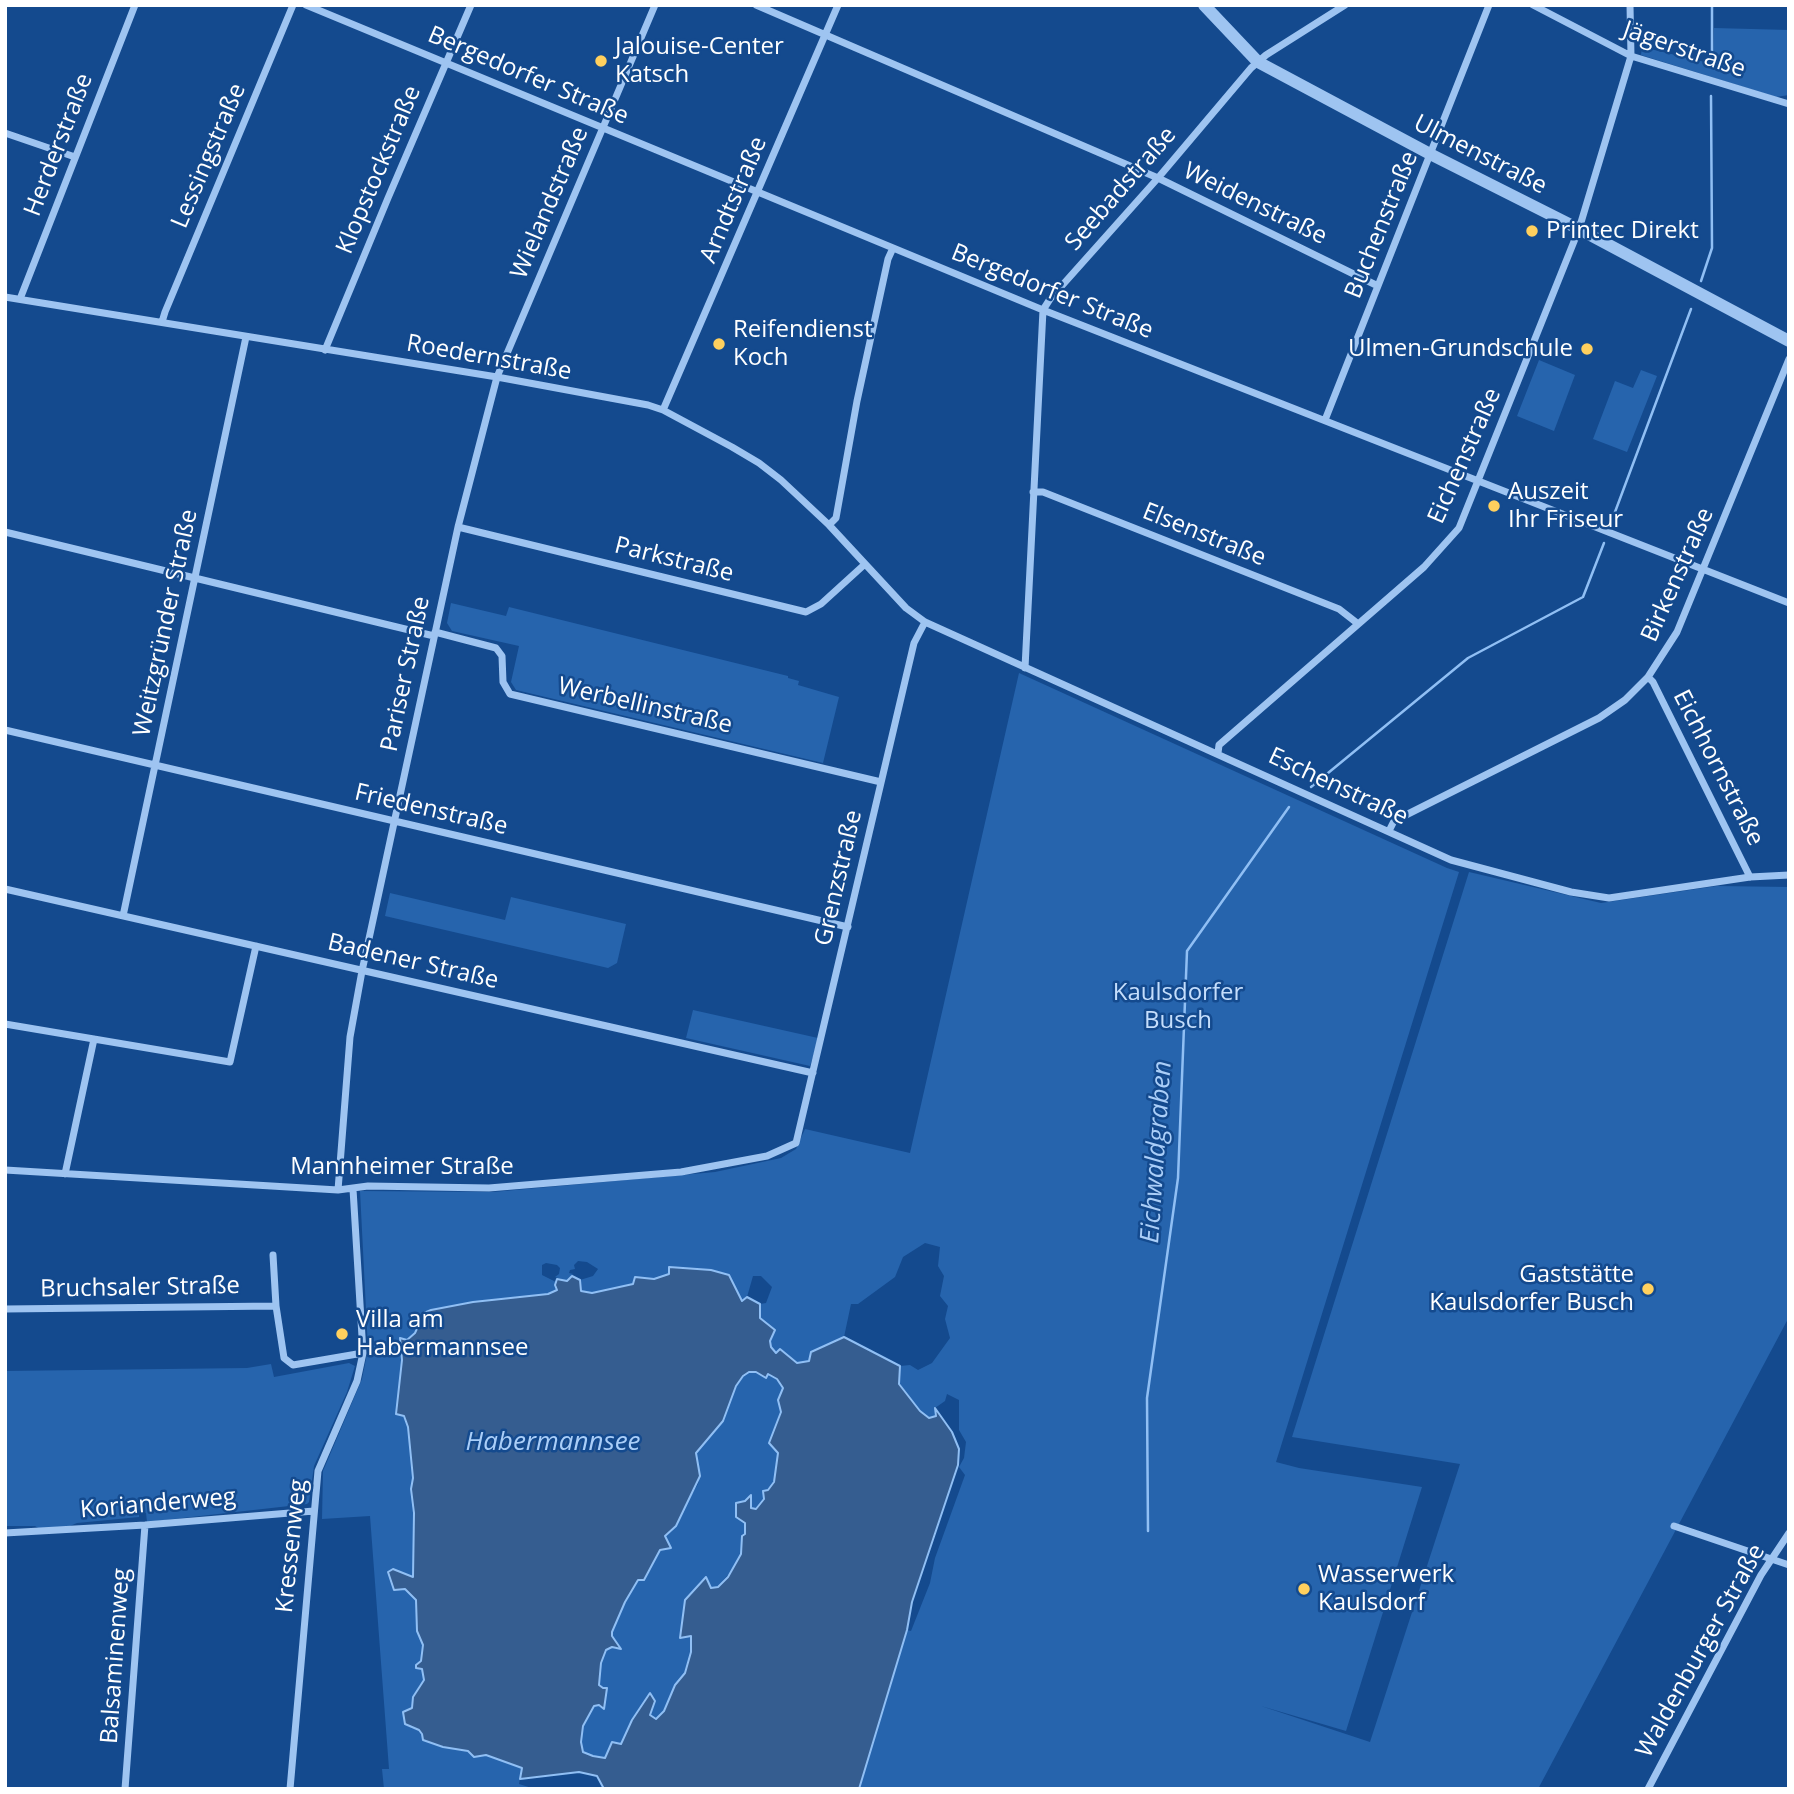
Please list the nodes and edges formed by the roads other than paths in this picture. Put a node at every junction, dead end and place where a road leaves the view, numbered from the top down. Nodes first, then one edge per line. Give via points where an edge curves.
1 (135, 5) edge
2 (293, 5) edge
3 (306, 5) edge
4 (471, 5) edge
5 (655, 5) edge
6 (756, 5) edge
7 (838, 5) edge
8 (1204, 5) edge
9 (1345, 5) edge
10 (1489, 5) edge
11 (1533, 5) edge
12 (1630, 5) edge
13 (825, 36) junction
14 (1631, 56) junction
15 (1258, 62) junction
16 (446, 63) junction
17 (1789, 104) edge
18 (603, 129) junction
19 (5, 133) edge
20 (1432, 155) junction
21 (75, 157) junction
22 (1158, 178) junction
23 (758, 192) junction
24 (1578, 229) junction
25 (893, 248) junction
26 (1378, 286) junction
27 (5, 297) edge
28 (20, 299) junction
29 (1043, 310) junction
30 (162, 322) junction
31 (246, 337) junction
32 (1789, 341) edge
33 (325, 350) junction
34 (1789, 359) edge
35 (497, 377) junction
36 (663, 410) junction
37 (1325, 420) junction
38 (1479, 481) junction
39 (1033, 492) junction
40 (829, 525) junction
41 (458, 527) junction
42 (5, 532) edge
43 (865, 564) junction
44 (1704, 570) junction
45 (195, 577) junction
46 (899, 601) joint
47 (1789, 603) edge
48 (925, 622) junction
49 (1357, 623) junction
50 (435, 634) junction
51 (1025, 668) junction
52 (1648, 677) junction
53 (5, 730) edge
54 (1218, 754) junction
55 (156, 766) junction
56 (881, 782) junction
57 (394, 822) junction
58 (1389, 831) junction
59 (1789, 875) edge
60 (1750, 877) junction
61 (5, 889) edge
62 (123, 916) junction
63 (848, 927) junction
64 (257, 946) junction
65 (362, 971) junction
66 (5, 1024) edge
67 (94, 1039) junction
68 (813, 1073) junction
69 (796, 1143) joint
70 (5, 1170) edge
71 (65, 1174) junction
72 (353, 1189) junction
73 (338, 1190) junction
74 (273, 1255) dead end
75 (276, 1306) junction
76 (5, 1309) edge
77 (363, 1353) junction
78 (314, 1511) junction
79 (145, 1525) junction
80 (1674, 1526) dead end
81 (5, 1533) edge
82 (1789, 1533) edge
83 (1772, 1560) junction
84 (1789, 1565) edge
85 (125, 1789) edge
86 (290, 1789) edge
87 (1648, 1789) edge

1 - 21 street, Herderstraße
2 - 30 street, Lessingstraße
3 - 16 street, Bergedorfer Straße
4 - 16 street, Klopstockstraße
5 - 18 street, Wielandstraße
6 - 13 street, Weidenstraße
7 - 13 street, Arndtstraße
8 - 15 street, Ulmenstraße
9 - 15 street, Seebadstraße
10 - 20 street, Buchenstraße
11 - 14 street, Jägerstraße
12 - 14 street, Eichenstraße
13 - 22 street, Weidenstraße
13 - 23 street, Arndtstraße
14 - 17 street, Jägerstraße
14 - 24 street, Eichenstraße
15 - 20 street, Ulmenstraße
15 - 22 street, Seebadstraße
16 - 18 street, Bergedorfer Straße
16 - 33 street, Klopstockstraße
18 - 23 street, Bergedorfer Straße
18 - 35 street, Wielandstraße
19 - 21 street
20 - 24 street, Ulmenstraße
20 - 26 street, Buchenstraße
21 - 28 street, Herderstraße
22 - 26 street, Weidenstraße
22 - 29 street, Seebadstraße
23 - 25 street, Bergedorfer Straße
23 - 36 street, Arndtstraße
24 - 32 street, Ulmenstraße
24 - 38 street, Eichenstraße
25 - 29 street, Bergedorfer Straße
25 - 40 street via 857,401 836,518
26 - 37 street, Buchenstraße
27 - 28 street, Roedernstraße
28 - 30 street, Roedernstraße
29 - 37 street, Bergedorfer Straße
29 - 39 street
30 - 31 street, Roedernstraße
31 - 33 street, Roedernstraße
31 - 45 street, Weitzgründer Straße
33 - 35 street, Roedernstraße
34 - 44 street, Birkenstraße
35 - 36 street, Roedernstraße
35 - 41 street, Pariser Straße
36 - 40 street, Roedernstraße via 759,463
37 - 38 street, Bergedorfer Straße
38 - 44 street, Bergedorfer Straße
38 - 49 street, Eichenstraße via 1459,528 1445,545
39 - 49 street, Elsenstraße via 1043,492 1339,609
39 - 51 street
40 - 43 street, Roedernstraße
41 - 43 street, Parkstraße via 806,612
41 - 50 street, Pariser Straße
42 - 45 street, Werbellinstraße
43 - 46 street, Roedernstraße
44 - 47 street, Bergedorfer Straße
44 - 52 street, Birkenstraße via 1677,632
45 - 50 street, Werbellinstraße
45 - 55 street, Weitzgründer Straße
46 - 48 street, Eschenstraße
48 - 51 street, Eschenstraße
48 - 56 street, Grenzstraße via 914,643
49 - 54 street, Eichenstraße via 1219,745
50 - 56 street, Werbellinstraße via 496,648 510,694
50 - 57 street, Pariser Straße
51 - 54 street, Eschenstraße
52 - 58 street, Birkenstraße via 1599,718 1394,821
52 - 60 street, Eichhornstraße
53 - 55 street, Friedenstraße
54 - 58 street, Eschenstraße
55 - 57 street, Friedenstraße
55 - 62 street, Weitzgründer Straße
56 - 63 street, Grenzstraße
57 - 63 street, Friedenstraße
57 - 65 street, Pariser Straße
58 - 60 street, Eschenstraße via 1451,860 1609,898
59 - 60 street, Eschenstraße
61 - 62 street, Badener Straße
62 - 64 street, Badener Straße
63 - 68 street, Grenzstraße
64 - 65 street, Badener Straße
64 - 67 street via 230,1062
65 - 68 street, Badener Straße
65 - 73 street, Pariser Straße via 350,1037
66 - 67 street
67 - 71 street
68 - 69 street, Grenzstraße
69 - 72 street, Mannheimer Straße via 767,1156 681,1172 489,1188
70 - 71 street, Mannheimer Straße
71 - 73 street, Mannheimer Straße
72 - 73 street, Mannheimer Straße
72 - 77 street, Kressenweg
74 - 75 street
75 - 76 street, Bruchsaler Straße
75 - 77 street via 284,1359 293,1365
77 - 78 street, Kressenweg via 357,1381 318,1471
78 - 79 street, Korianderweg
78 - 86 street, Kressenweg
79 - 81 street, Korianderweg
79 - 85 street, Balsaminenweg
80 - 83 street
82 - 83 street, Waldenburger Straße
83 - 84 street
83 - 87 street, Waldenburger Straße

